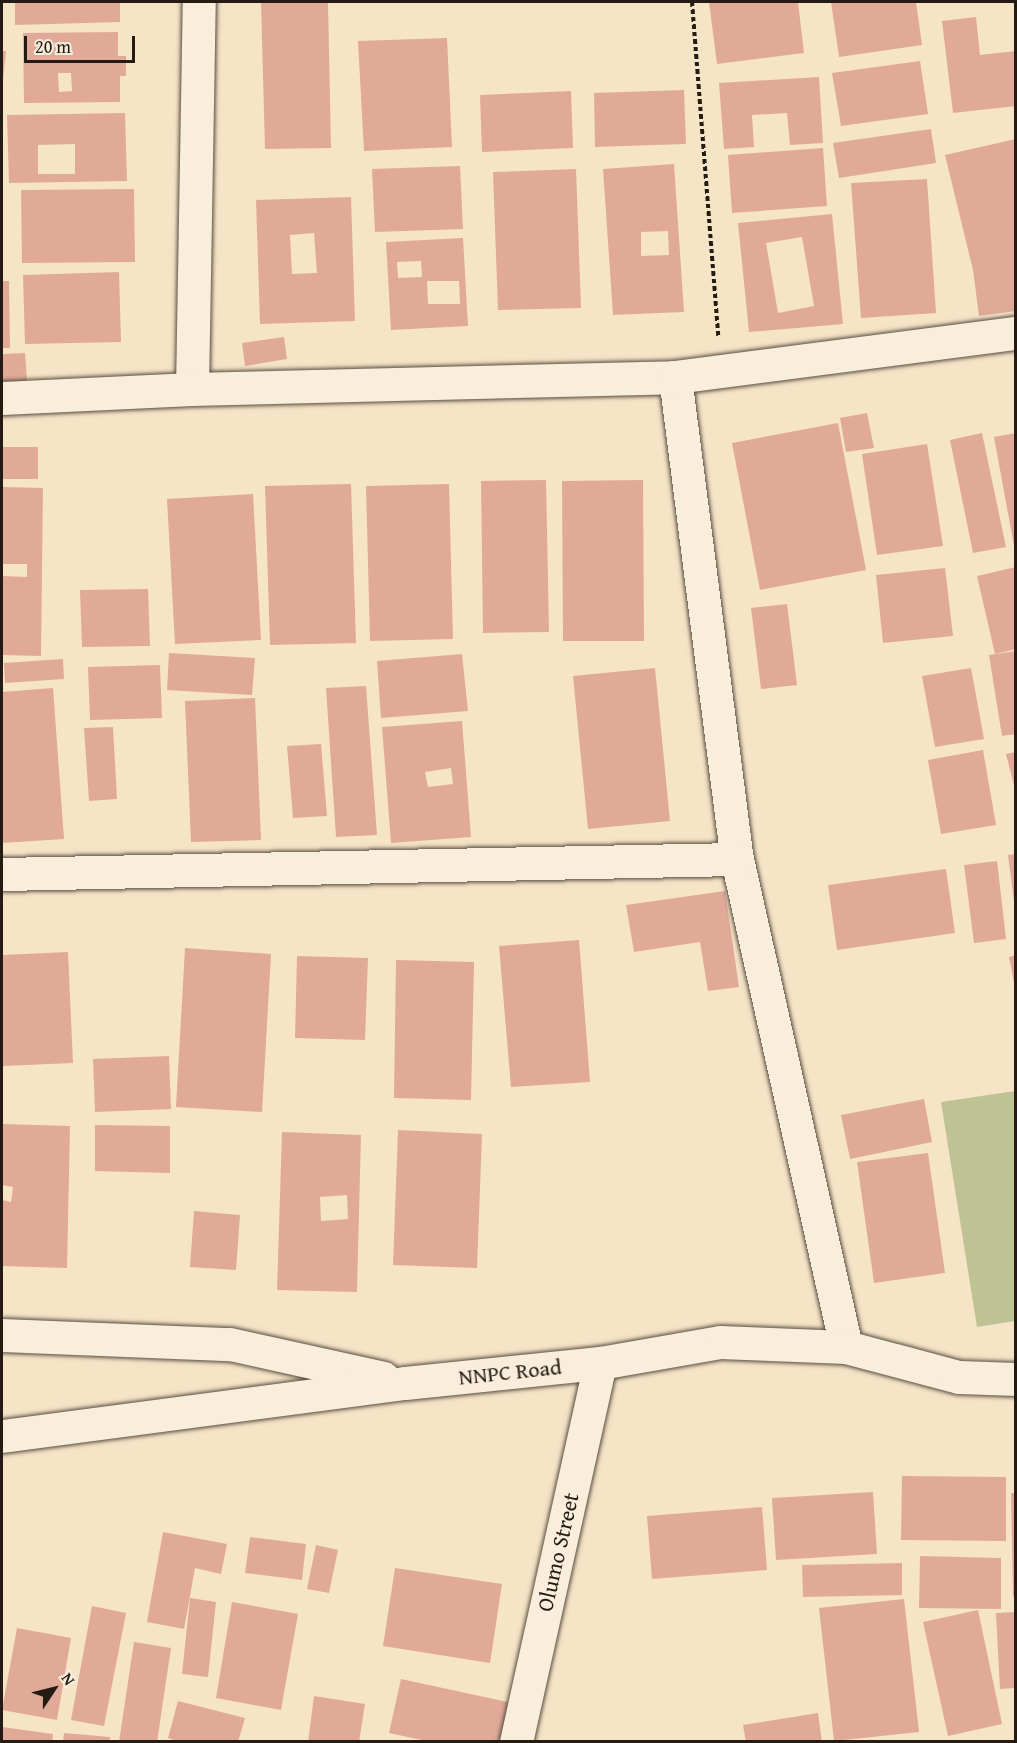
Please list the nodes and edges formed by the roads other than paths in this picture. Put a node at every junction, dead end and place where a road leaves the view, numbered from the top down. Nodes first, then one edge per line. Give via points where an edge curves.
1 (199, 2) edge
2 (1016, 333) edge
3 (675, 377) junction
4 (192, 389) junction
5 (2, 398) edge
6 (738, 859) junction
7 (2, 874) edge
8 (2, 1335) edge
9 (846, 1347) junction
10 (600, 1363) junction
11 (1016, 1379) edge
12 (405, 1383) junction
13 (2, 1436) edge
14 (516, 1742) edge

1 - 4 street
2 - 3 street
3 - 4 street
3 - 6 street
4 - 5 street
6 - 7 street
6 - 9 street
8 - 12 street via 230,1344
9 - 10 street, NNPC Road via 720,1342
9 - 11 street, NNPC Road via 959,1377
10 - 12 street, NNPC Road
10 - 14 street, Olumo Street
12 - 13 street, NNPC Road

